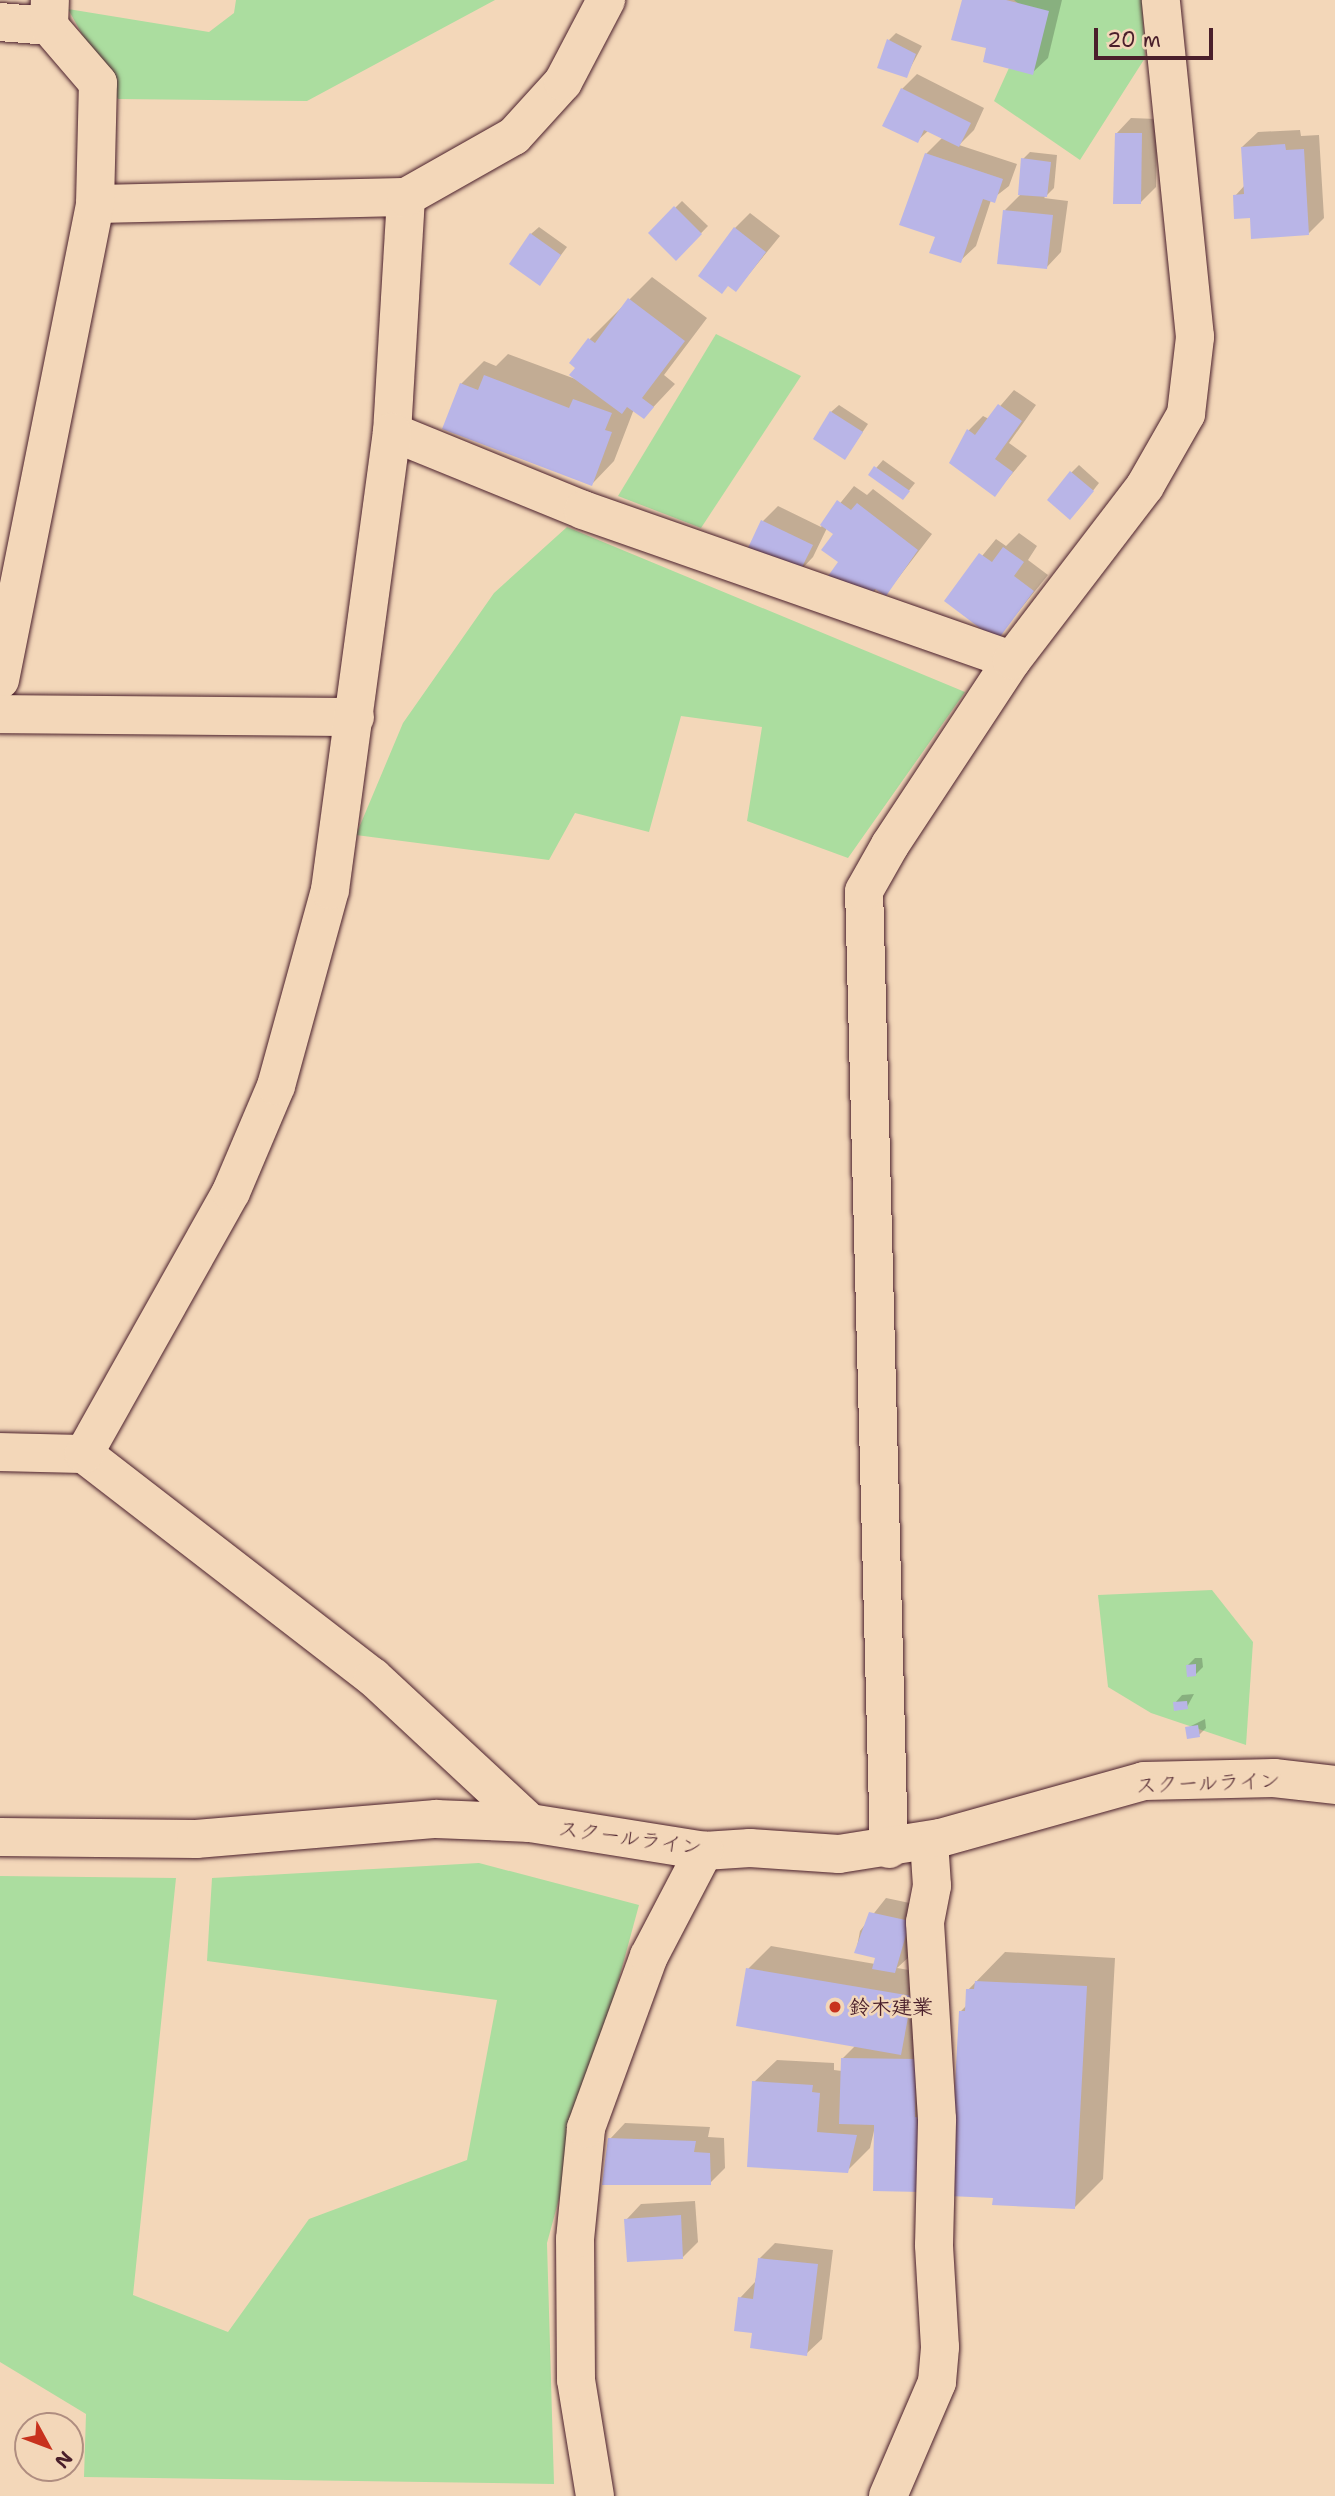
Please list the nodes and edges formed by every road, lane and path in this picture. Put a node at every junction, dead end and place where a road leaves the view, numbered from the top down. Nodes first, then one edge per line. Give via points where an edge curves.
1 (606, 0) edge
2 (1161, 0) edge
3 (50, 13) edge
4 (0, 22) edge
5 (406, 197) junction
6 (95, 204) junction
7 (392, 432) junction
8 (1012, 660) junction
9 (0, 680) edge
10 (0, 714) edge
11 (355, 717) junction
12 (0, 1452) edge
13 (84, 1454) junction
14 (1335, 1785) edge
15 (530, 1823) junction
16 (0, 1837) edge
17 (929, 1841) junction
18 (889, 1849) junction
19 (704, 1851) junction
20 (595, 2496) edge
21 (888, 2496) edge

1 - 5 street via 563,82 514,136
2 - 8 street via 1195,337 1186,414 1145,486
3 - 4 street
3 - 6 street via 97,83
5 - 6 street
5 - 7 street
6 - 9 street
7 - 8 street via 621,524
7 - 11 street
8 - 18 street via 864,891
10 - 11 street
11 - 13 street via 330,890 276,1086 231,1192
12 - 13 street
13 - 15 street via 373,1678
14 - 17 street, スクールライン via 1274,1778 1144,1781
15 - 16 street, スクールライン via 436,1819 196,1839
15 - 19 street, スクールライン
17 - 18 street, スクールライン
17 - 21 street via 932,1886 925,1922 937,2119 934,2245 940,2347 937,2382
18 - 19 street, スクールライン via 839,1854 750,1848
19 - 20 street via 649,1956 586,2128 575,2239 576,2381

